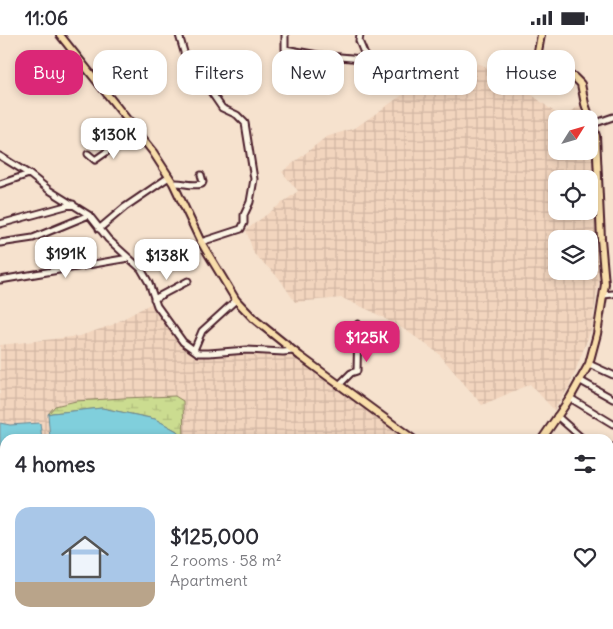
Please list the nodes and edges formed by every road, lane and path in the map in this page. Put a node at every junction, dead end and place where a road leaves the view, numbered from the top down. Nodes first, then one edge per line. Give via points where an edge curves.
1 (60, 35) edge
2 (179, 35) edge
3 (360, 35) edge
4 (540, 35) edge
5 (286, 37) edge
6 (587, 110) edge
7 (613, 117) edge
8 (130, 121) junction
9 (598, 122) edge
10 (88, 154) dead end
11 (0, 156) edge
12 (597, 160) edge
13 (30, 174) junction
14 (201, 175) dead end
15 (171, 180) junction
16 (0, 184) edge
17 (73, 204) junction
18 (89, 215) junction
19 (0, 224) edge
20 (99, 229) junction
21 (0, 243) edge
22 (202, 243) junction
23 (129, 258) junction
24 (0, 280) edge
25 (188, 281) dead end
26 (613, 294) edge
27 (604, 295) junction
28 (154, 299) junction
29 (236, 299) junction
30 (358, 324) dead end
31 (194, 350) junction
32 (293, 351) junction
33 (589, 364) junction
34 (613, 375) edge
35 (579, 381) junction
36 (340, 385) junction
37 (570, 398) junction
38 (613, 399) edge
39 (557, 417) junction
40 (613, 424) edge
41 (406, 434) edge
42 (545, 434) edge
43 (577, 434) edge

1 - 8 main road
2 - 22 street via 186,59 222,108 238,115 246,123 253,163 250,202 241,229
3 - 5 street via 364,60 285,49
4 - 6 main road via 538,66 543,71 578,79
7 - 9 street
8 - 10 street via 116,132 108,153 95,160
8 - 15 main road
11 - 13 street
12 - 27 main road
13 - 16 street
13 - 17 street
14 - 15 street via 202,184 189,186
15 - 20 street via 125,207
15 - 22 main road
17 - 18 street
17 - 19 street
18 - 20 street
18 - 21 street via 33,238
20 - 23 street
22 - 29 main road
23 - 24 street
23 - 28 street via 146,275
25 - 28 street
26 - 27 street
27 - 33 main road
28 - 31 street via 183,342
29 - 31 street via 202,331
29 - 32 main road via 254,319
30 - 36 street via 357,371
31 - 32 street via 198,353
32 - 36 main road
33 - 34 street
33 - 35 main road
35 - 37 main road
35 - 38 street
36 - 41 main road
37 - 39 main road
37 - 40 street
39 - 42 main road
39 - 43 street

